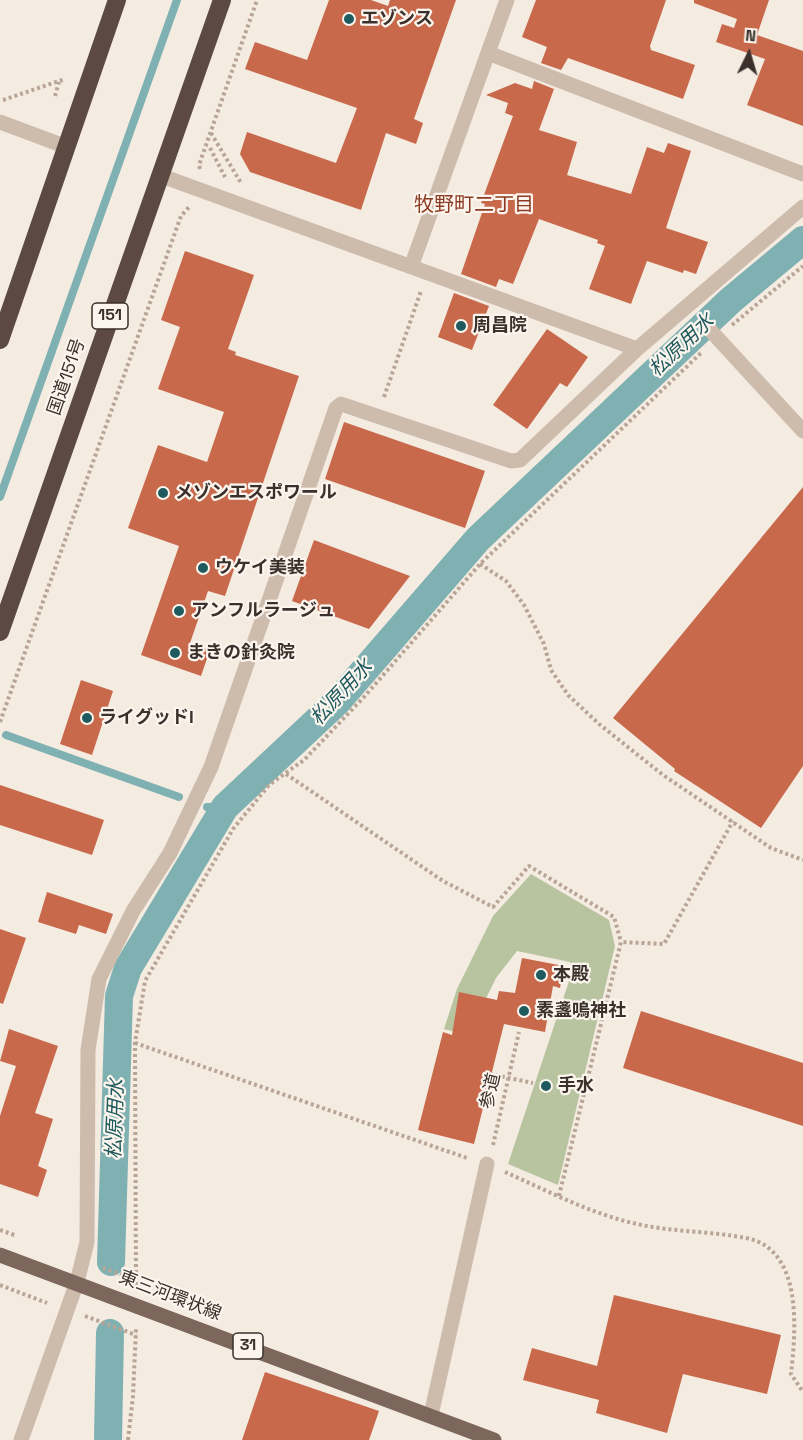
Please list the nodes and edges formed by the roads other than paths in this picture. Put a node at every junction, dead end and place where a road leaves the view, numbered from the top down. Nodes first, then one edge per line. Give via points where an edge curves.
1 (117, 0) edge
2 (222, 0) edge
3 (507, 0) edge
4 (488, 52) junction
5 (0, 122) edge
6 (67, 147) junction
7 (803, 174) edge
8 (159, 175) junction
9 (803, 207) edge
10 (411, 267) junction
11 (714, 334) road end
12 (0, 340) edge
13 (637, 349) junction
14 (803, 431) edge
15 (0, 632) edge
16 (488, 1160) road end
17 (0, 1255) edge
18 (77, 1282) junction
19 (431, 1414) junction
20 (21, 1440) edge
21 (494, 1440) edge

1 - 6 highway
2 - 8 highway, 国道151号 / 151
3 - 4 street
4 - 7 street
4 - 10 street
5 - 6 street
6 - 12 highway
8 - 10 street
8 - 15 highway, 国道151号 / 151
9 - 13 street via 694,308
10 - 13 street
11 - 14 street
13 - 18 street via 520,460 511,461 376,417 348,404 336,408 211,767 170,853 133,911 99,979 88,1050 87,1242
16 - 19 street
17 - 18 main road, 東三河環状線 / 31
18 - 19 main road, 東三河環状線 / 31
18 - 20 street
19 - 21 main road, 東三河環状線 / 31

